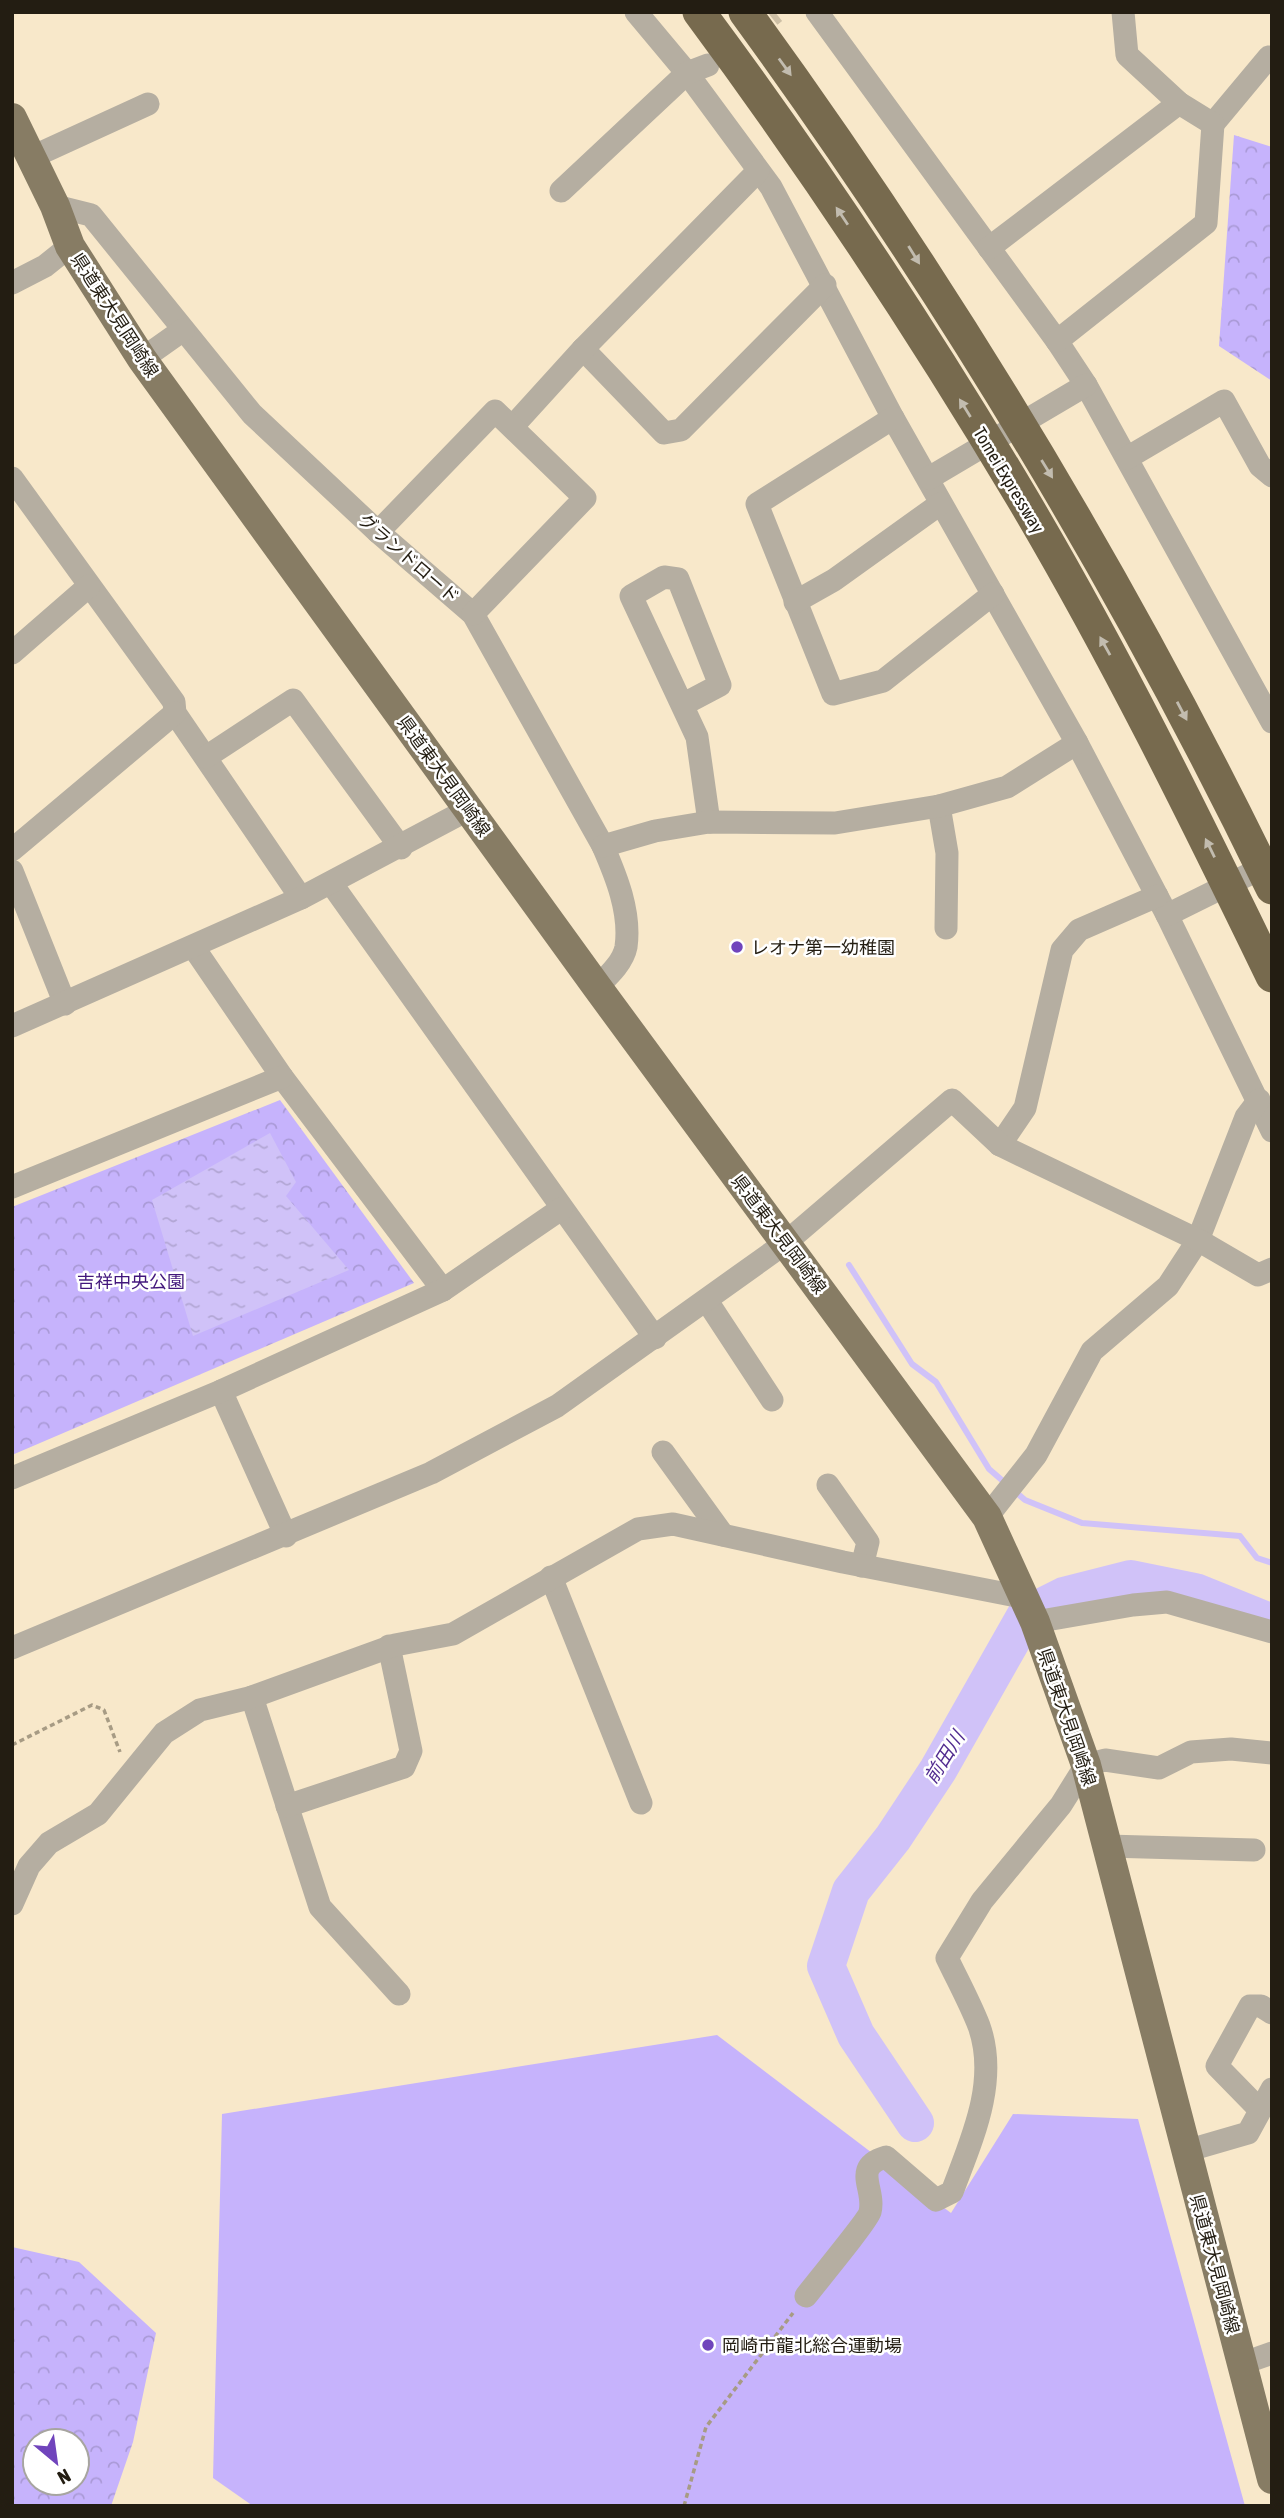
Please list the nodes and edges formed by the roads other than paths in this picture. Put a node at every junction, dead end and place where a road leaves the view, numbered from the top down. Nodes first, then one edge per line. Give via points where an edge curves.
1 (636, 12) edge
2 (699, 12) edge
3 (745, 12) edge
4 (817, 12) edge
5 (1123, 12) edge
6 (1272, 59) edge
7 (697, 69) junction
8 (1179, 103) junction
9 (148, 104) dead end
10 (12, 118) edge
11 (1213, 124) junction
12 (30, 158) junction
13 (758, 171) junction
14 (561, 191) dead end
15 (55, 206) junction
16 (70, 246) junction
17 (989, 248) junction
18 (12, 283) edge
19 (825, 285) junction
20 (183, 330) junction
21 (1057, 341) junction
22 (583, 349) junction
23 (142, 359) junction
24 (1086, 385) junction
25 (893, 418) junction
26 (513, 426) junction
27 (1127, 458) junction
28 (1272, 476) edge
29 (12, 478) edge
30 (929, 478) junction
31 (940, 504) junction
32 (378, 532) junction
33 (89, 586) junction
34 (993, 594) junction
35 (795, 602) junction
36 (473, 614) junction
37 (12, 653) edge
38 (684, 704) junction
39 (175, 713) junction
40 (1272, 722) edge
41 (1077, 743) junction
42 (206, 757) junction
43 (939, 806) junction
44 (469, 809) junction
45 (709, 822) junction
46 (603, 846) junction
47 (401, 848) junction
48 (12, 850) edge
49 (1272, 863) edge
50 (12, 871) edge
51 (331, 883) junction
52 (1272, 888) edge
53 (301, 898) junction
54 (1170, 907) junction
55 (946, 928) dead end
56 (194, 948) junction
57 (1272, 976) edge
58 (597, 987) junction
59 (65, 1004) junction
60 (12, 1026) edge
61 (282, 1077) junction
62 (1259, 1100) junction
63 (1272, 1131) edge
64 (1000, 1145) junction
65 (12, 1187) edge
66 (561, 1209) junction
67 (1198, 1240) junction
68 (784, 1244) junction
69 (1272, 1269) edge
70 (443, 1290) junction
71 (707, 1301) junction
72 (655, 1338) junction
73 (221, 1391) junction
74 (772, 1400) dead end
75 (663, 1452) dead end
76 (12, 1478) edge
77 (828, 1485) dead end
78 (987, 1517) junction
79 (723, 1535) junction
80 (286, 1536) junction
81 (862, 1566) junction
82 (551, 1577) junction
83 (1029, 1609) junction
84 (1272, 1632) edge
85 (389, 1646) junction
86 (12, 1648) edge
87 (251, 1697) junction
88 (1272, 1753) edge
89 (1086, 1765) junction
90 (641, 1803) dead end
91 (287, 1806) junction
92 (1107, 1846) junction
93 (1254, 1850) dead end
94 (12, 1904) edge
95 (400, 1994) dead end
96 (1272, 2013) edge
97 (1272, 2089) edge
98 (1260, 2109) junction
99 (1186, 2151) junction
100 (806, 2296) road end
101 (1272, 2353) edge
102 (1241, 2364) junction
103 (1272, 2479) edge

1 - 7 street
57 -> 2 highway, Tomei Expressway via 1113,660 1020,495 879,270
3 -> 52 highway, Tomei Expressway via 910,249 1052,477 1145,641
4 - 17 street
5 - 8 street via 1127,55
6 - 11 street via 1269,57
7 - 13 street
7 - 14 street
8 - 11 street
8 - 17 street
9 - 12 street
10 - 12 main road, 県道東大見岡崎線
11 - 21 street via 1206,223
12 - 15 main road, 県道東大見岡崎線
13 - 19 street
13 - 22 street
15 - 16 main road, 県道東大見岡崎線
15 - 20 street, グランドロード via 91,215
16 - 18 street
16 - 23 main road, 県道東大見岡崎線
17 - 21 street
19 - 22 street via 681,430 664,433
19 - 25 street
20 - 23 street
20 - 32 street, グランドロード via 251,414
21 - 24 street
22 - 26 street
23 - 44 main road, 県道東大見岡崎線
24 - 27 street
24 - 30 street
25 - 30 street
25 - 35 street via 757,505
26 - 32 street via 495,411
26 - 36 street via 585,498
27 - 28 street via 1224,401 1260,467
27 - 40 street
29 - 33 street
30 - 31 street
31 - 34 street
31 - 35 street via 834,580
32 - 36 street, グランドロード
33 - 37 street
33 - 39 street via 174,702
34 - 35 street via 883,681 833,694
34 - 41 street
36 - 46 street, グランドロード
38 - 38 street via 631,596 664,577 678,579 720,685
38 - 45 street via 697,737
39 - 42 street
39 - 48 street
41 - 43 street via 1007,787
41 - 54 street
42 - 47 street via 293,700
42 - 53 street
43 - 45 street via 835,823
43 - 55 street via 947,853
44 - 47 street
44 - 58 main road, 県道東大見岡崎線
45 - 46 street
46 - 58 street, グランドロード via 619,883 626,949
47 - 51 street
49 - 54 street
50 - 59 street
51 - 53 street
51 - 66 street
53 - 56 street
54 - 62 street
54 - 64 street via 1079,930 1062,950 1025,1108
56 - 59 street
56 - 61 street
58 - 68 main road, 県道東大見岡崎線
59 - 60 street
61 - 65 street
61 - 70 street
62 - 63 street
62 - 67 street via 1245,1117
64 - 67 street
64 - 68 street via 952,1100
66 - 70 street
66 - 72 street
67 - 69 street via 1258,1275
67 - 78 street via 1168,1286 1092,1351 1036,1455
68 - 71 street
68 - 78 main road, 県道東大見岡崎線
70 - 73 street
71 - 72 street
71 - 74 street
72 - 80 street via 545,1412 431,1473
73 - 76 street
73 - 80 street
75 - 79 street
77 - 81 street via 868,1542
78 - 83 main road, 県道東大見岡崎線
79 - 81 street
79 - 82 street via 673,1524 638,1529
80 - 86 street
81 - 83 street
82 - 85 street via 453,1634
82 - 90 street
83 - 84 street via 1167,1602
83 - 89 main road, 県道東大見岡崎線
85 - 87 street
85 - 91 street via 411,1751 404,1767
87 - 91 street
87 - 94 street via 200,1710 164,1733 98,1814 49,1843 29,1866
88 - 89 street via 1191,1752 1159,1768 1105,1760
89 - 92 main road, 県道東大見岡崎線
89 - 100 street via 1061,1805 982,1901 947,1958 980,2029 986,2077 980,2114 952,2192 936,2200 886,2157 875,2160 866,2181 871,2196 869,2216
91 - 95 street via 320,1906
92 - 93 street
92 - 99 main road, 県道東大見岡崎線
96 - 98 street via 1250,2006 1217,2066
97 - 98 street
98 - 99 street via 1248,2133
99 - 102 main road, 県道東大見岡崎線
101 - 102 street
102 - 103 main road, 県道東大見岡崎線

